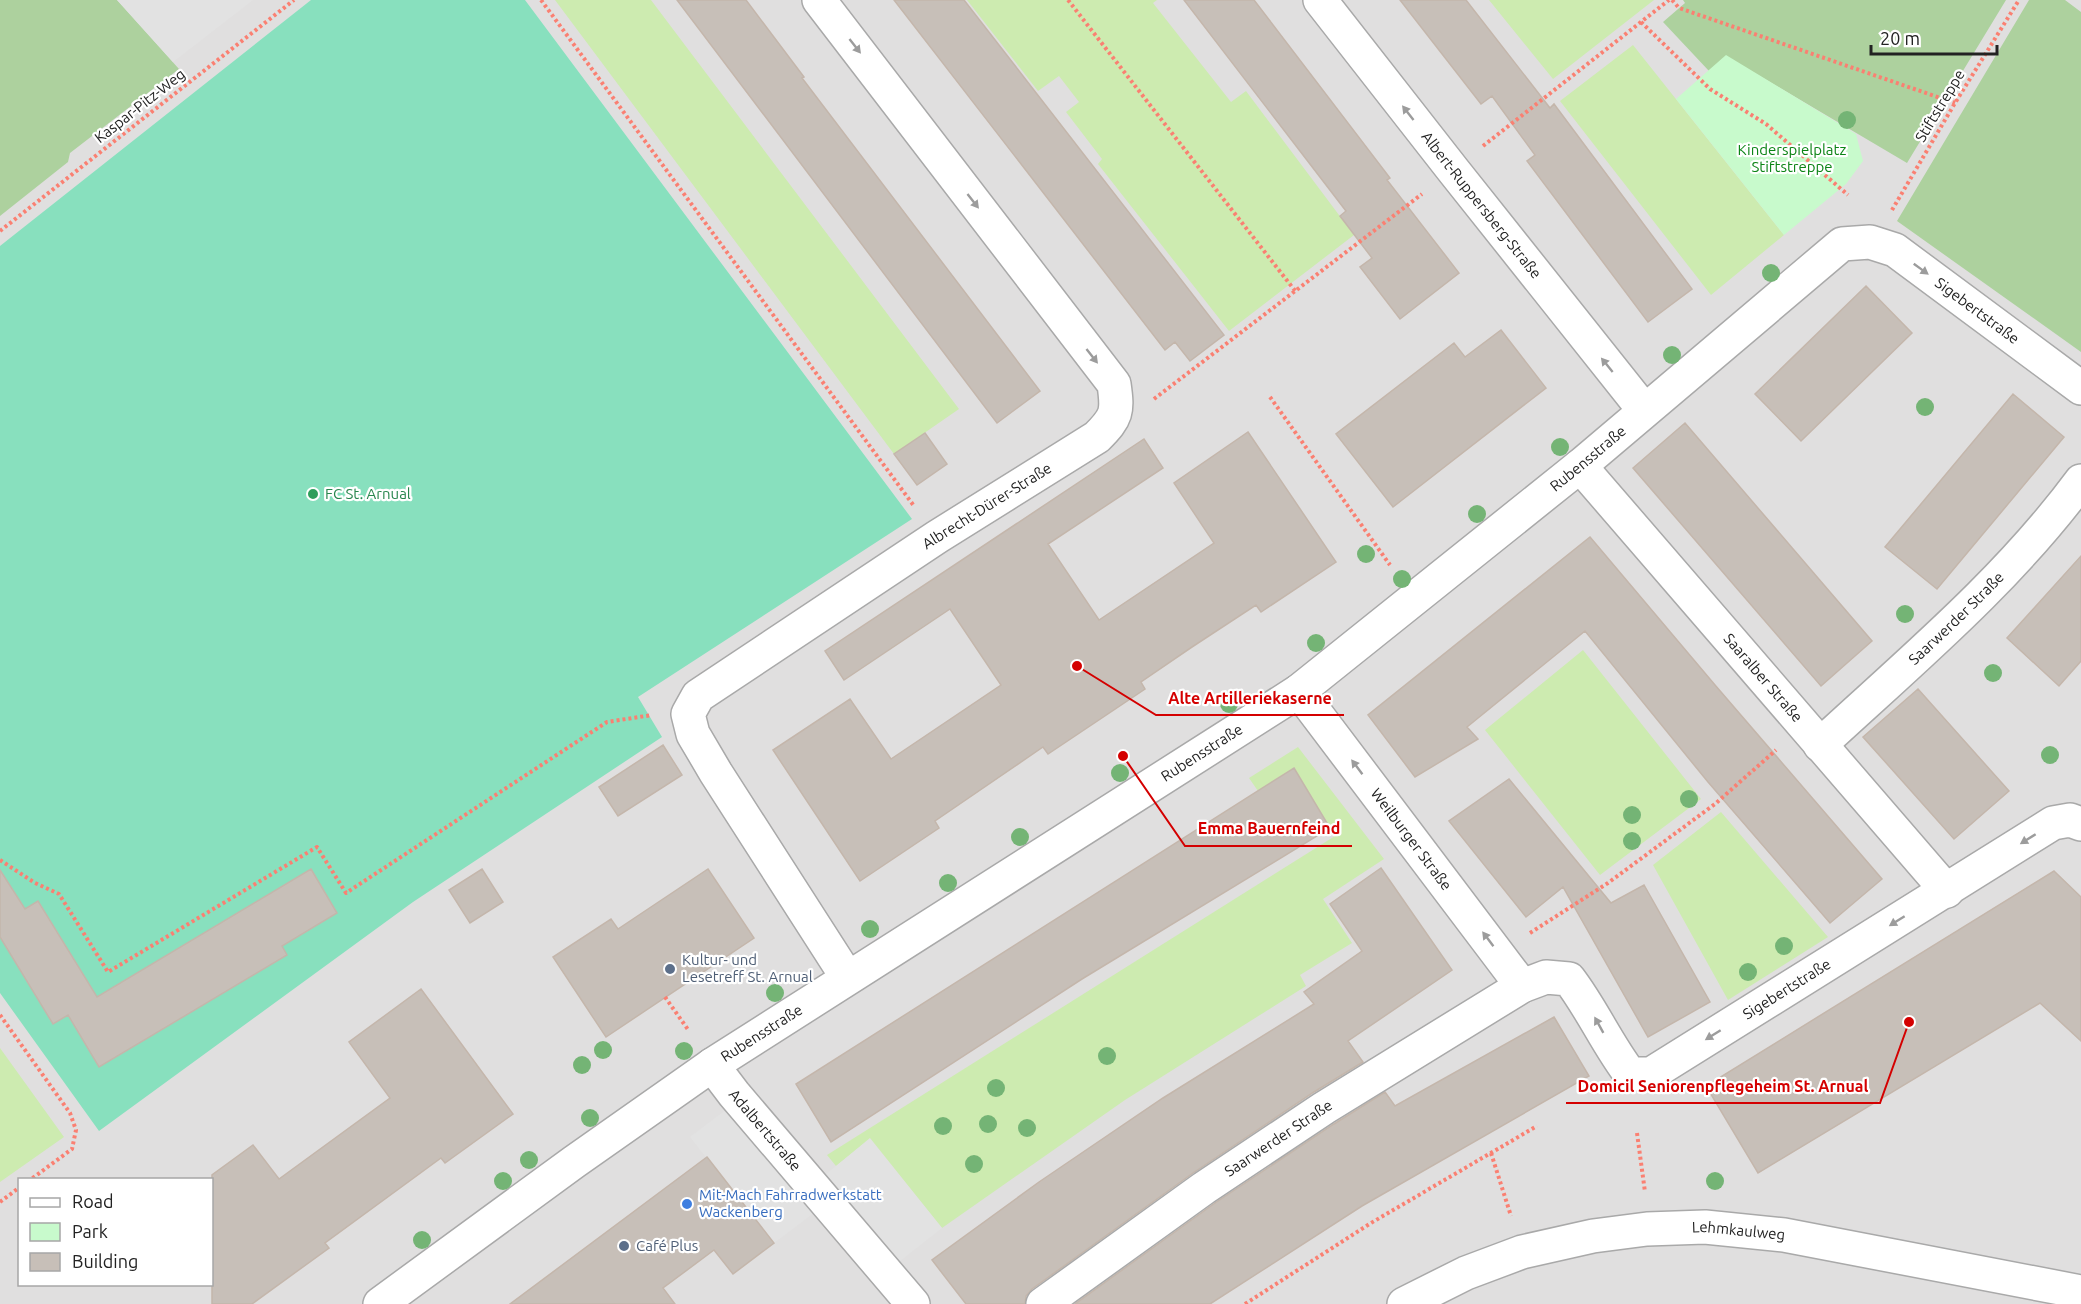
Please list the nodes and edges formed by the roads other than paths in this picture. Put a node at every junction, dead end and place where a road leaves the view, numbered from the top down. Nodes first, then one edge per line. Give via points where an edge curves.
1 (819, 0) edge
2 (1320, 0) edge
3 (1870, 242) joint
4 (2081, 388) edge
5 (1644, 410) junction
6 (1580, 466) junction
7 (2081, 481) edge
8 (1299, 691) junction
9 (1812, 735) junction
10 (2081, 824) edge
11 (1947, 891) junction
12 (847, 977) junction
13 (1522, 986) junction
14 (712, 1065) junction
15 (2081, 1292) edge
16 (380, 1304) edge
17 (913, 1304) edge
18 (1043, 1304) edge
19 (1404, 1304) edge

1 -> 12 street, Albrecht-Dürer-Straße via 1114,384 1117,402 1113,420 1097,437 937,537 698,696 688,714 693,734
5 -> 2 street, Albert-Ruppersberg-Straße
3 -> 4 street, Sigebertstraße via 1895,250
3 - 5 street, Rubensstraße via 1842,244
5 - 6 street, Rubensstraße
6 - 8 street, Rubensstraße
6 - 9 street, Saaralber Straße
7 - 9 street, Saarwerder Straße via 2056,515 1983,594 1917,658
8 - 12 street, Rubensstraße
13 -> 8 street, Weilburger Straße
9 - 11 street, Saaralber Straße
10 -> 11 street, Sigebertstraße via 2070,820 2053,823
11 -> 13 street, Sigebertstraße via 1651,1074 1630,1074 1569,979 1546,977
12 - 14 street, Rubensstraße
13 - 18 street, Saarwerder Straße via 1324,1108 1204,1188
14 - 16 street, Rubensstraße
14 - 17 street, Adalbertstraße
15 - 19 street, Lehmkaulweg via 1784,1235 1705,1227 1593,1236 1522,1252 1466,1273

